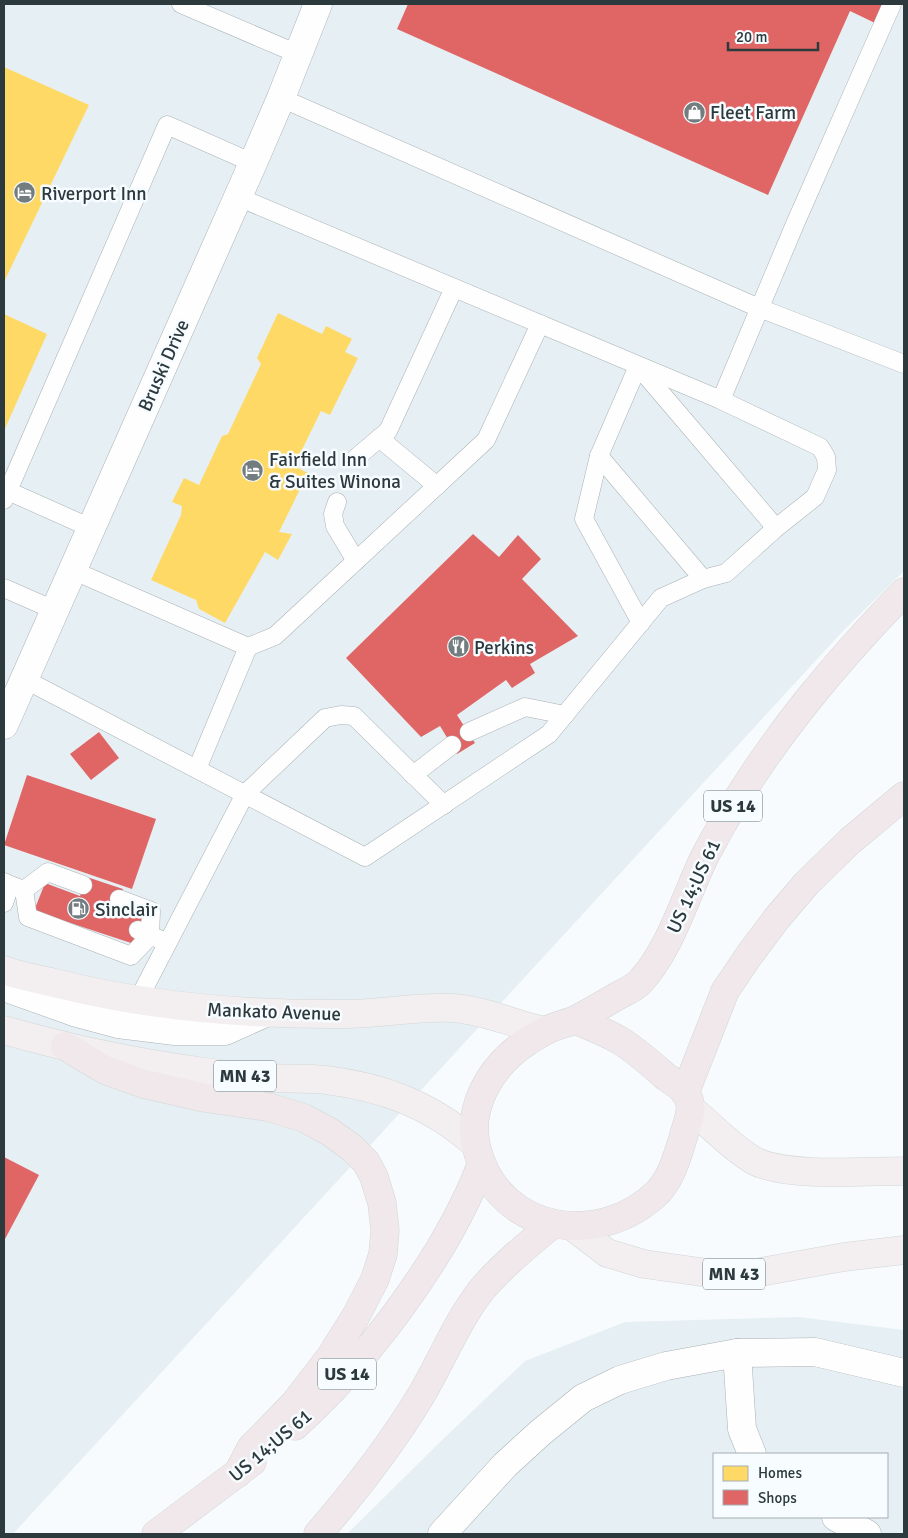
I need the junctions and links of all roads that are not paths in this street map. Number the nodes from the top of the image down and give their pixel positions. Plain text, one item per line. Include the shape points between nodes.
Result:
1 (181, 4) edge
2 (318, 4) edge
3 (892, 4) edge
4 (298, 54) junction
5 (281, 98) junction
6 (253, 163) junction
7 (238, 198) junction
8 (454, 288) junction
9 (759, 308) junction
10 (540, 324) junction
11 (904, 364) edge
12 (638, 366) junction
13 (721, 400) junction
14 (379, 438) junction
15 (599, 456) junction
16 (357, 457) dead end
17 (437, 486) junction
18 (6, 495) edge
19 (337, 502) dead end
20 (90, 528) junction
21 (776, 528) junction
22 (356, 562) junction
23 (72, 570) junction
24 (703, 579) junction
25 (4, 588) edge
26 (904, 592) edge
27 (54, 610) junction
28 (641, 623) junction
29 (248, 647) junction
30 (24, 678) junction
31 (565, 715) junction
32 (4, 725) edge
33 (469, 732) dead end
34 (452, 745) dead end
35 (197, 769) junction
36 (413, 775) junction
37 (245, 794) junction
38 (904, 796) edge
39 (444, 805) junction
40 (84, 886) dead end
41 (19, 888) edge
42 (119, 899) dead end
43 (4, 903) edge
44 (144, 933) junction
45 (168, 942) junction
46 (4, 970) edge
47 (4, 987) edge
48 (138, 1000) junction
49 (263, 1014) junction
50 (575, 1020) junction
51 (4, 1030) edge
52 (545, 1031) junction
53 (65, 1046) junction
54 (688, 1101) junction
55 (478, 1154) junction
56 (904, 1171) edge
57 (563, 1226) junction
58 (904, 1250) edge
59 (737, 1353) junction
60 (904, 1374) edge
61 (752, 1453) edge
62 (238, 1473) junction
63 (838, 1518) edge
64 (156, 1534) edge
65 (318, 1534) edge
66 (442, 1534) edge
67 (867, 1534) edge

1 - 4 lane
2 - 4 street, Bruski Drive
3 - 9 lane
4 - 5 street, Bruski Drive
5 - 6 street, Bruski Drive
5 - 9 lane
6 - 7 street, Bruski Drive
6 - 18 lane via 167,125
7 - 8 lane
7 - 20 street, Bruski Drive
8 - 10 lane
8 - 14 lane via 388,431
9 - 11 lane
9 - 13 lane
10 - 12 lane
10 - 17 lane via 486,440
12 - 13 lane
12 - 15 lane
12 - 21 lane
13 - 21 lane via 820,447 826,457 827,470 815,497
14 - 16 lane
14 - 17 lane
15 - 24 lane
15 - 28 lane via 584,519
17 - 22 lane
18 - 20 lane
19 - 22 lane via 333,514 335,526
20 - 23 street, Bruski Drive
21 - 24 lane via 726,573
22 - 29 lane via 275,636
23 - 27 street, Bruski Drive
23 - 29 lane
24 - 28 lane via 661,598
25 - 27 lane
26 - 50 highway, US 14;US 61 / US 14 via 821,682 758,767 704,856 652,967 638,985
27 - 30 street, Bruski Drive
28 - 31 lane
29 - 35 lane
30 - 32 street, Bruski Drive
30 - 35 lane
31 - 33 lane via 525,707
31 - 39 lane via 549,734
34 - 36 lane
35 - 37 lane
36 - 37 lane via 354,716 341,714 325,718
36 - 39 lane
37 - 39 lane via 365,857
37 - 45 lane
38 - 54 highway via 850,841 806,884 750,954 725,991
40 - 41 lane via 48,872
41 - 43 lane
41 - 44 lane via 28,917 131,956
42 - 44 lane via 151,911
44 - 45 lane
45 - 48 lane
46 - 48 main road, Mankato Avenue via 92,993
47 - 49 street via 110,1022 175,1031 225,1031
48 - 49 main road, Mankato Avenue via 178,1007
49 - 52 main road, Mankato Avenue via 346,1014 418,1007 454,1008 489,1014
50 - 52 highway, US 14;US 61 / US 14
50 - 54 highway via 619,1040 650,1063
51 - 53 main road, MN 43
52 - 55 highway, US 14;US 61 / US 14 via 503,1060 484,1089 474,1124
53 - 55 main road, MN 43 via 205,1072 326,1080 375,1089 430,1110 455,1126
53 - 62 highway via 104,1070 144,1084 204,1098 268,1107 304,1118 352,1148 366,1162 374,1178 382,1203 385,1230 383,1254 375,1279 331,1356 294,1404 251,1448
54 - 56 main road via 718,1134 754,1160 772,1168 814,1172
54 - 57 highway via 672,1172 660,1190 611,1221 593,1226
55 - 57 highway via 496,1188 514,1206 536,1218
55 - 62 highway, US 14;US 61 / US 14 via 475,1182 447,1236 372,1346 310,1412
57 - 58 main road, MN 43 via 607,1253 644,1264 722,1276
57 - 65 highway via 513,1256 483,1289 379,1457
59 - 60 street via 815,1352
59 - 61 street via 742,1429
59 - 66 street via 666,1366 620,1380 583,1398 505,1465
62 - 64 highway, US 14;US 61 / US 14
63 - 67 street

